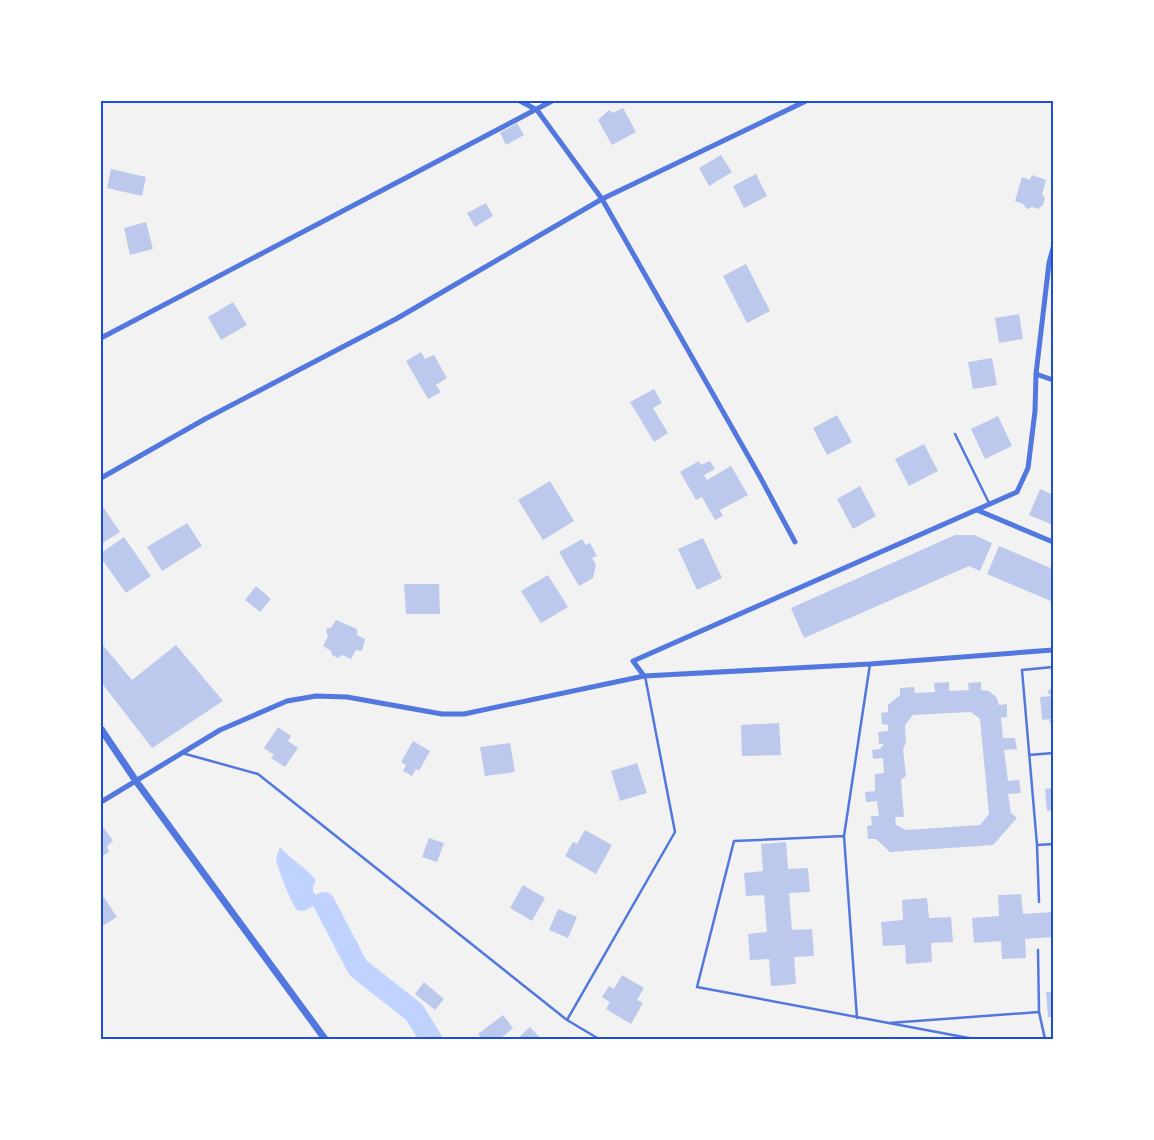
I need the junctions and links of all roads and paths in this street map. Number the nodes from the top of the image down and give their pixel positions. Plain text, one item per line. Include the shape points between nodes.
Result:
1 (520, 101) edge
2 (552, 101) edge
3 (806, 101) edge
4 (537, 110) junction
5 (602, 199) junction
6 (1053, 248) edge
7 (101, 338) edge
8 (1036, 374) junction
9 (1053, 380) edge
10 (955, 434) dead end
11 (101, 478) edge
12 (990, 504) junction
13 (977, 510) junction
14 (795, 542) dead end
15 (1053, 542) edge
16 (1053, 650) edge
17 (870, 664) junction
18 (1053, 668) edge
19 (644, 676) junction
20 (101, 729) edge
21 (181, 752) junction
22 (1053, 753) edge
23 (1030, 755) junction
24 (136, 781) junction
25 (101, 802) edge
26 (844, 836) junction
27 (1053, 844) edge
28 (1037, 845) junction
29 (1039, 902) dead end
30 (1038, 950) dead end
31 (1039, 1012) junction
32 (857, 1018) junction
33 (567, 1020) junction
34 (886, 1023) junction
35 (325, 1039) edge
36 (599, 1039) edge
37 (974, 1039) edge
38 (1045, 1039) edge

1 - 4 street
2 - 4 street
3 - 5 street
4 - 5 street
4 - 7 street
5 - 11 street via 396,319 205,419
5 - 14 street
6 - 8 street
8 - 9 street
8 - 12 street via 1028,468 1017,492
10 - 12 lane
12 - 13 street
13 - 15 street
13 - 19 street via 633,661
16 - 17 street
17 - 19 street
17 - 26 lane
18 - 23 lane via 1022,670
19 - 21 street via 464,714 442,714 347,697 316,696 287,701 220,730
19 - 33 lane via 675,832
20 - 24 street
21 - 24 street
21 - 33 lane via 258,774
22 - 23 lane
23 - 28 lane
24 - 25 street
24 - 35 street
26 - 32 lane
26 - 32 lane via 734,842 697,987
27 - 28 lane
28 - 29 lane
30 - 31 lane
31 - 34 lane
31 - 38 lane
32 - 34 lane
33 - 36 lane
34 - 37 lane

